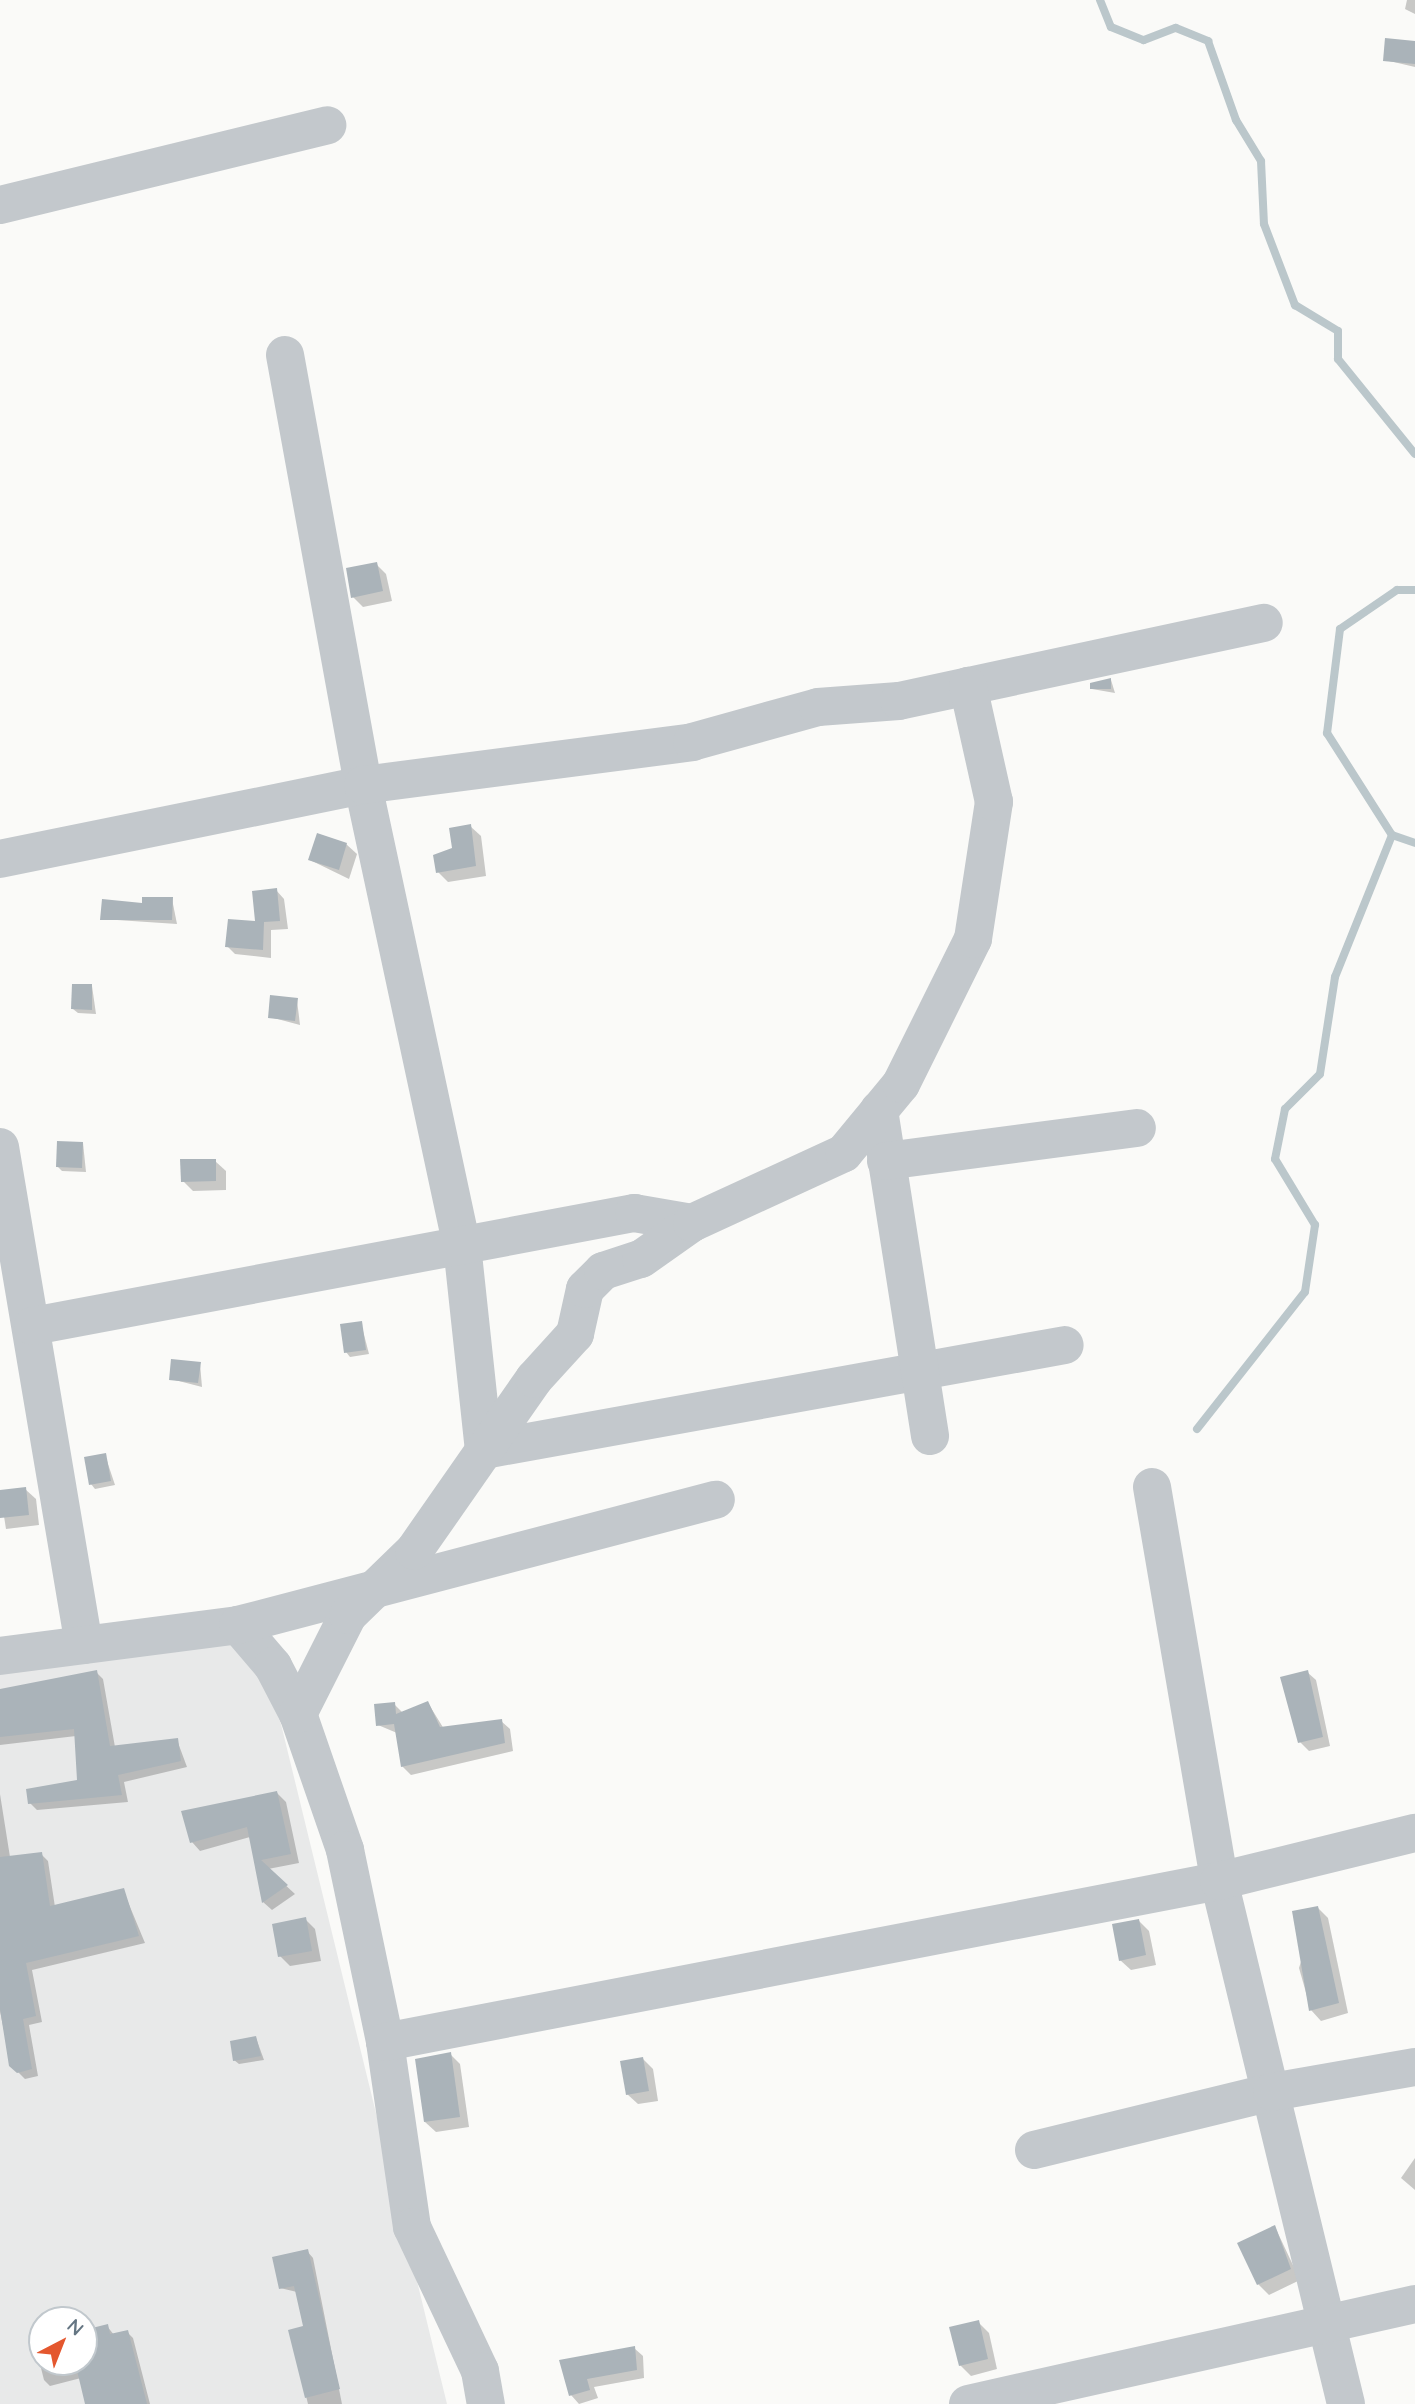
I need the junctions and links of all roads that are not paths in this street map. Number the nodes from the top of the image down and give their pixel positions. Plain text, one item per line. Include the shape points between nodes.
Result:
1 (327, 125) dead end
2 (0, 205) edge
3 (285, 355) dead end
4 (1264, 623) dead end
5 (968, 686) junction
6 (363, 785) junction
7 (0, 859) edge
8 (879, 1110) junction
9 (1137, 1128) dead end
10 (0, 1147) edge
11 (886, 1161) junction
12 (692, 1223) junction
13 (463, 1245) junction
14 (33, 1326) junction
15 (1065, 1345) dead end
16 (918, 1372) junction
17 (930, 1436) dead end
18 (484, 1450) junction
19 (1153, 1487) dead end
20 (716, 1500) dead end
21 (373, 1586) junction
22 (238, 1625) junction
23 (84, 1645) junction
24 (0, 1656) edge
25 (298, 1714) junction
26 (1415, 1832) edge
27 (1219, 1881) junction
28 (385, 2042) junction
29 (1415, 2067) edge
30 (1272, 2092) junction
31 (1034, 2150) dead end
32 (1415, 2304) edge
33 (1329, 2319) junction
34 (486, 2404) edge
35 (968, 2404) edge
36 (1346, 2404) edge

1 - 2 street
3 - 6 street
4 - 5 street
5 - 6 street via 899,701 818,707 692,742
5 - 8 street via 994,802 973,939 901,1084
6 - 7 street
6 - 13 street
8 - 11 street
8 - 12 street via 844,1153
9 - 11 street
10 - 14 street
11 - 16 street
12 - 13 street via 634,1213
12 - 18 street via 642,1259 603,1271 585,1289 575,1334
13 - 14 street
13 - 18 street
14 - 23 street
15 - 16 street
16 - 17 street
16 - 18 street
18 - 21 street via 414,1551
19 - 27 street
20 - 21 street
21 - 22 street
21 - 25 street via 348,1615
22 - 23 street
22 - 25 street via 273,1666
23 - 24 street
25 - 28 street via 345,1850
26 - 27 street
27 - 28 street
27 - 30 street
28 - 34 street via 412,2227 480,2371
29 - 30 street
30 - 31 street
30 - 33 street
32 - 33 street
33 - 35 street
33 - 36 street

